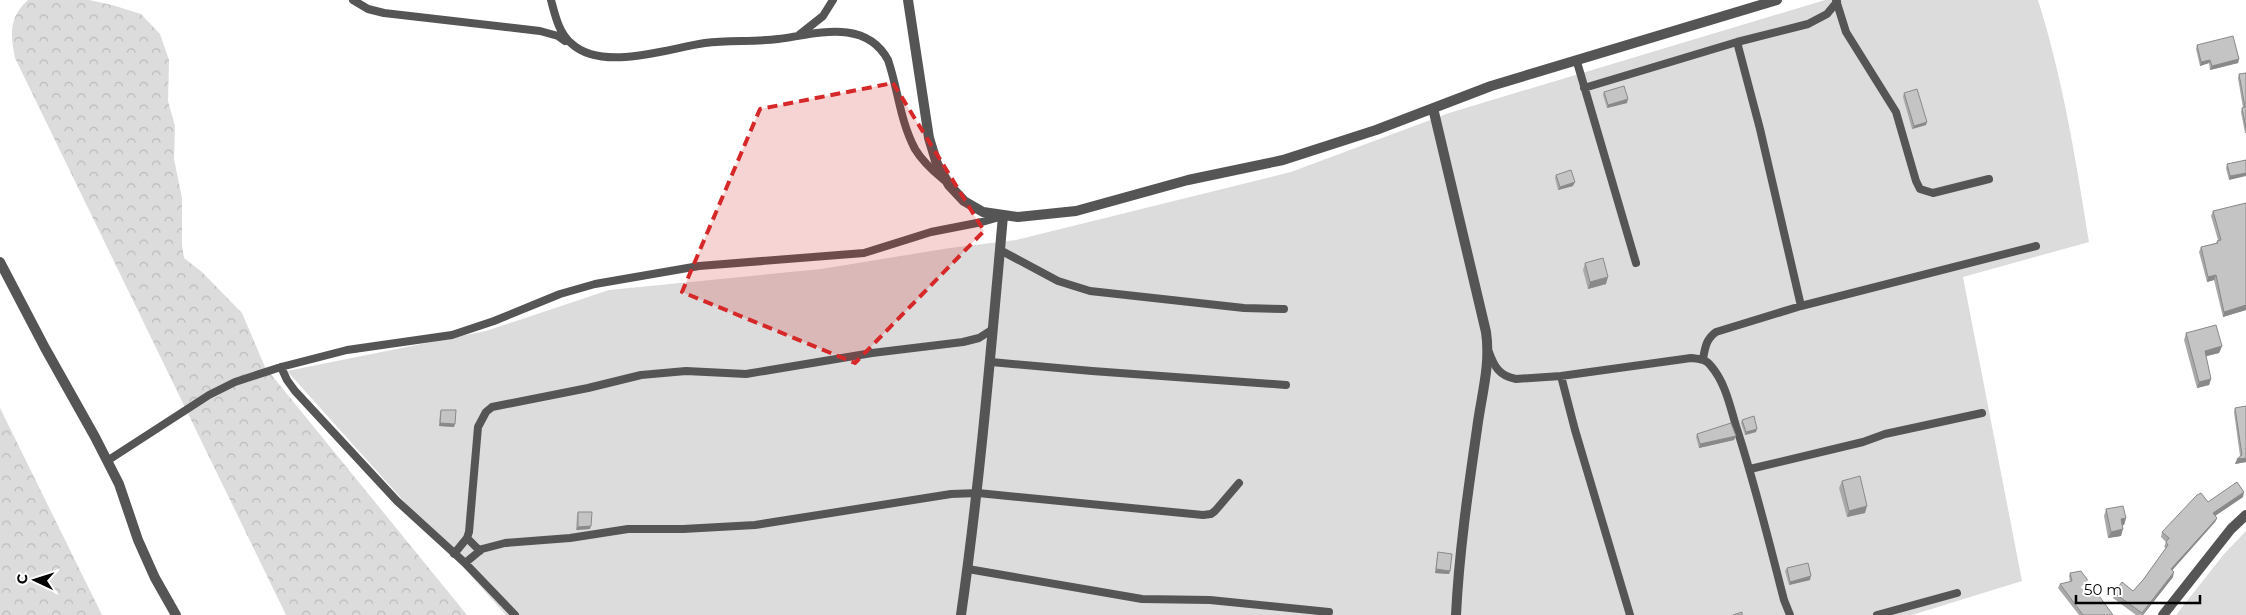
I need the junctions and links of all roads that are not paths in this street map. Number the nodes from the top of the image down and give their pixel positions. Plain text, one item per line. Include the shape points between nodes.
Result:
1 (353, 0) edge
2 (551, 0) edge
3 (833, 0) edge
4 (908, 0) edge
5 (1777, 0) edge
6 (1837, 1) edge
7 (797, 36) junction
8 (1737, 42) junction
9 (571, 44) junction
10 (1576, 62) junction
11 (1584, 88) junction
12 (1433, 108) junction
13 (1989, 179) dead end
14 (949, 185) junction
15 (1003, 216) junction
16 (2036, 246) dead end
17 (1000, 250) junction
18 (0, 262) edge
19 (1636, 263) dead end
20 (1801, 306) junction
21 (1284, 309) dead end
22 (993, 329) junction
23 (1489, 351) junction
24 (1703, 359) junction
25 (991, 362) junction
26 (282, 367) junction
27 (1561, 376) junction
28 (1286, 385) dead end
29 (1982, 413) dead end
30 (107, 461) junction
31 (1750, 469) junction
32 (1239, 483) dead end
33 (978, 493) junction
34 (2246, 515) edge
35 (467, 538) junction
36 (480, 552) junction
37 (454, 554) junction
38 (465, 563) junction
39 (968, 569) junction
40 (1957, 593) dead end
41 (1330, 612) dead end
42 (176, 615) edge
43 (515, 615) edge
44 (962, 615) edge
45 (1456, 615) edge
46 (1630, 615) edge
47 (1790, 615) edge
48 (1877, 615) edge
49 (2163, 615) edge

1 - 9 lane via 368,9 384,12 540,31
2 - 9 lane via 563,33
3 - 7 lane via 823,16
4 - 14 street via 928,138
5 - 10 street
6 - 8 lane via 1827,14 1808,24
6 - 13 lane via 1846,32 1896,112 1920,189 1933,193
7 - 9 lane via 704,44 636,56 595,55
7 - 14 lane via 848,32 870,38 877,44 888,60 908,134 916,150
8 - 11 lane
8 - 20 lane
10 - 11 lane
10 - 12 street via 1491,86
11 - 19 lane
12 - 15 street via 1275,162 1180,182 1076,212
12 - 23 street
14 - 15 street via 964,202 983,212
15 - 17 street
15 - 26 lane via 931,232 864,252 698,266 595,284 452,335 347,350
16 - 20 lane
17 - 21 lane via 1058,281 1090,291 1244,308
17 - 22 street
18 - 30 street
20 - 24 lane via 1716,332 1706,344
22 - 25 street
22 - 35 lane via 980,338 963,342 746,374 686,371 642,375 492,407 478,427
23 - 27 lane via 1495,368 1508,378
23 - 45 street via 1465,513
24 - 27 lane via 1676,359
24 - 31 lane via 1718,375
25 - 28 lane
25 - 33 street
26 - 30 lane via 235,382 209,395
26 - 37 lane via 295,391 397,500
27 - 46 lane
29 - 31 lane via 1884,434
30 - 42 street via 155,578
31 - 47 lane
32 - 33 lane via 1215,511 1203,516
33 - 36 lane via 924,497 755,525 628,529 492,545
33 - 39 street
34 - 49 street via 2231,529
35 - 36 lane
35 - 37 lane
36 - 38 lane
37 - 38 lane
38 - 43 lane
39 - 41 lane via 1142,599 1210,600
39 - 44 street
40 - 48 lane

